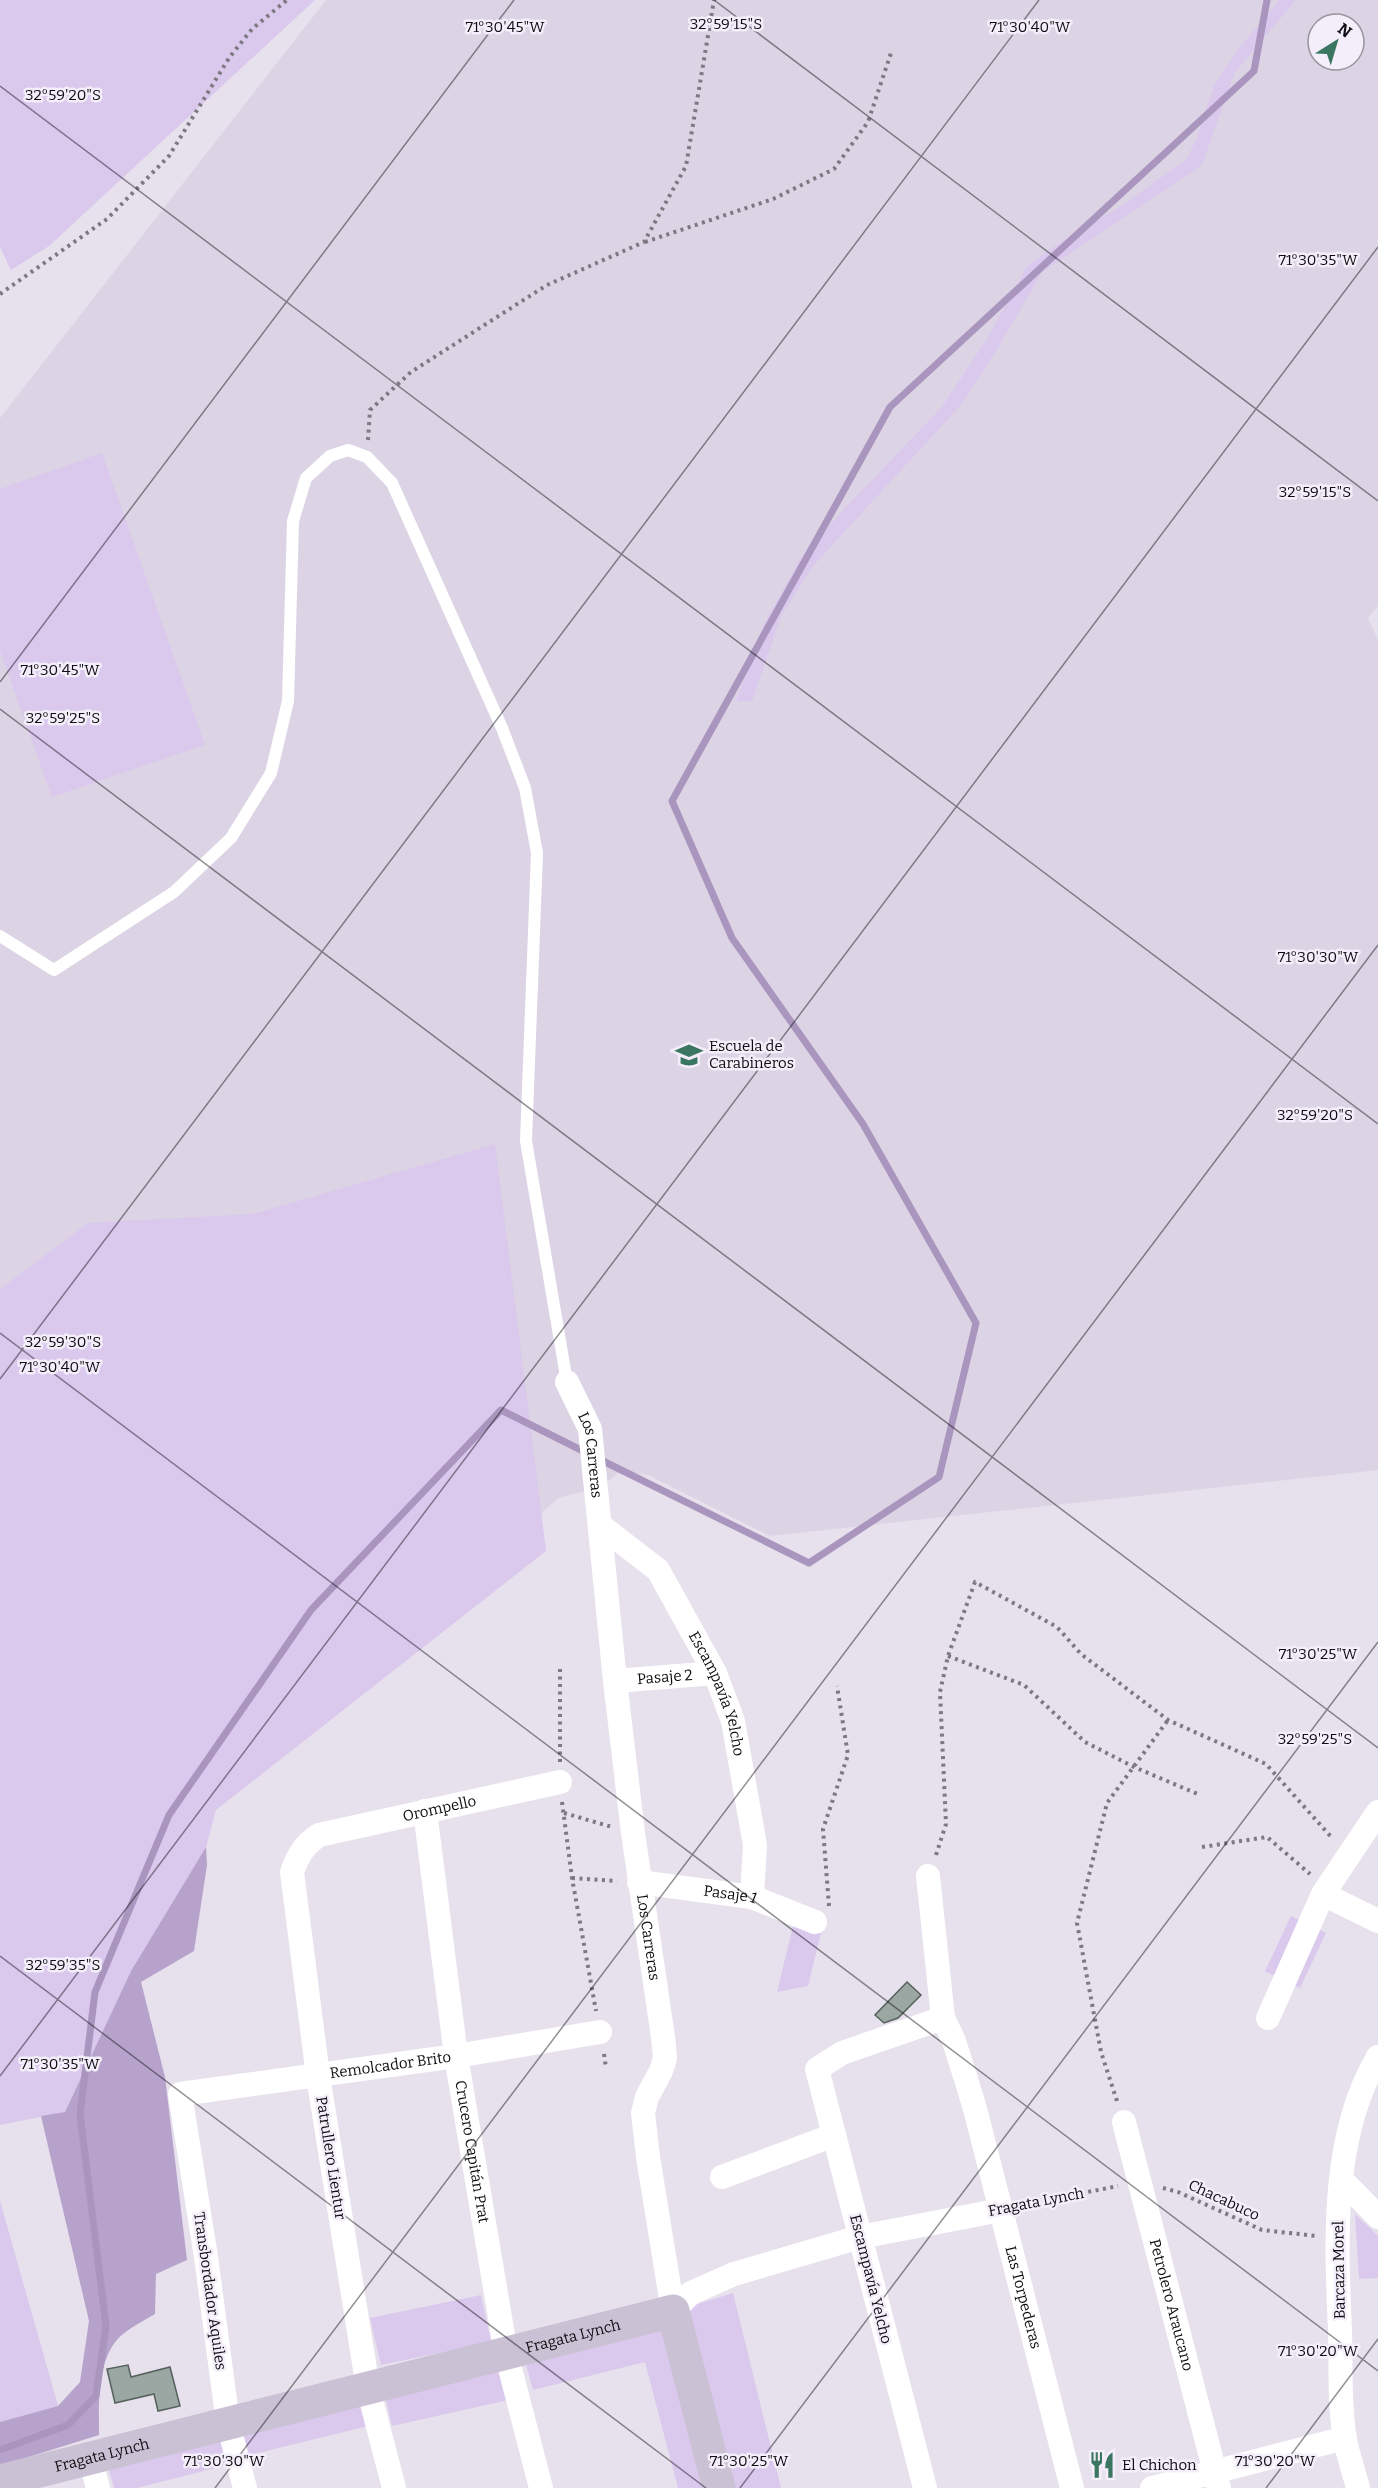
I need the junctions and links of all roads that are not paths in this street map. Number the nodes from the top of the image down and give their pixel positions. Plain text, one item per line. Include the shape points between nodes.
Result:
1 (0, 936) edge
2 (567, 1382) joint
3 (601, 1526) junction
4 (716, 1673) junction
5 (615, 1681) junction
6 (560, 1782) road end
7 (425, 1811) junction
8 (1378, 1812) edge
9 (319, 1835) joint
10 (928, 1876) road end
11 (639, 1882) junction
12 (1324, 1891) junction
13 (752, 1897) junction
14 (1378, 1921) edge
15 (815, 1922) road end
16 (943, 2018) junction
17 (1268, 2018) dead end
18 (600, 2032) road end
19 (456, 2056) junction
20 (1378, 2057) edge
21 (318, 2076) junction
22 (1371, 2084) edge
23 (180, 2094) joint
24 (1124, 2121) road end
25 (834, 2135) junction
26 (722, 2176) dead end
27 (1342, 2180) junction
28 (1001, 2210) junction
29 (1378, 2217) edge
30 (860, 2237) junction
31 (673, 2311) junction
32 (506, 2353) junction
33 (368, 2388) junction
34 (228, 2423) junction
35 (1345, 2438) junction
36 (94, 2473) edge
37 (1216, 2480) edge
38 (0, 2481) edge
39 (244, 2488) edge
40 (394, 2488) edge
41 (541, 2488) edge
42 (718, 2488) edge
43 (925, 2488) edge
44 (1072, 2488) edge
45 (1152, 2488) edge
46 (1358, 2488) edge

1 - 2 lane via 54,970 174,892 231,838 271,774 288,701 293,521 306,478 330,456 348,450 367,457 392,483 525,788 537,853 526,1141
2 - 3 street, Los Carreras via 590,1429
3 - 4 street, Escampavía Yelcho via 658,1570
3 - 5 street, Los Carreras
4 - 5 street, Pasaje 2
4 - 13 street, Escampavía Yelcho via 733,1721 755,1845
5 - 11 street, Los Carreras
6 - 7 street, Orompello
7 - 9 street, Orompello
7 - 19 street, Crucero Capitán Prat
8 - 12 street
9 - 21 street, Patrullero Lientur via 308,1842 292,1872
10 - 16 street, Las Torpederas
11 - 13 street, Pasaje 1
11 - 31 street, Los Carreras via 665,2058 643,2113
12 - 14 street
12 - 17 street
13 - 15 street, Pasaje 1
16 - 25 street, Escampavía Yelcho via 842,2053 817,2069
16 - 28 street, Las Torpederas via 974,2105
18 - 19 street, Remolcador Brito
19 - 21 street, Remolcador Brito
19 - 32 street, Crucero Capitán Prat
20 - 22 street, Barcaza Morel
21 - 23 street, Remolcador Brito
21 - 33 street, Patrullero Lientur
22 - 27 street, Barcaza Morel
23 - 34 street, Transbordador Aquiles
24 - 37 street, Petrolero Araucano
25 - 26 street
25 - 30 street, Escampavía Yelcho
27 - 29 street
27 - 35 street, Barcaza Morel via 1336,2238
28 - 30 street, Fragata Lynch
28 - 44 street, Las Torpederas
30 - 31 street, Fragata Lynch via 734,2274 690,2294
30 - 43 street, Escampavía Yelcho
31 - 32 street, Fragata Lynch
31 - 42 street, Los Carreras
32 - 33 street, Fragata Lynch
32 - 41 street, Crucero Capitán Prat
33 - 34 street, Fragata Lynch
33 - 40 street, Patrullero Lientur
34 - 36 street, Fragata Lynch
34 - 39 street, Transbordador Aquiles
35 - 37 street
35 - 46 street, Barcaza Morel
36 - 38 street, Fragata Lynch
37 - 45 street

